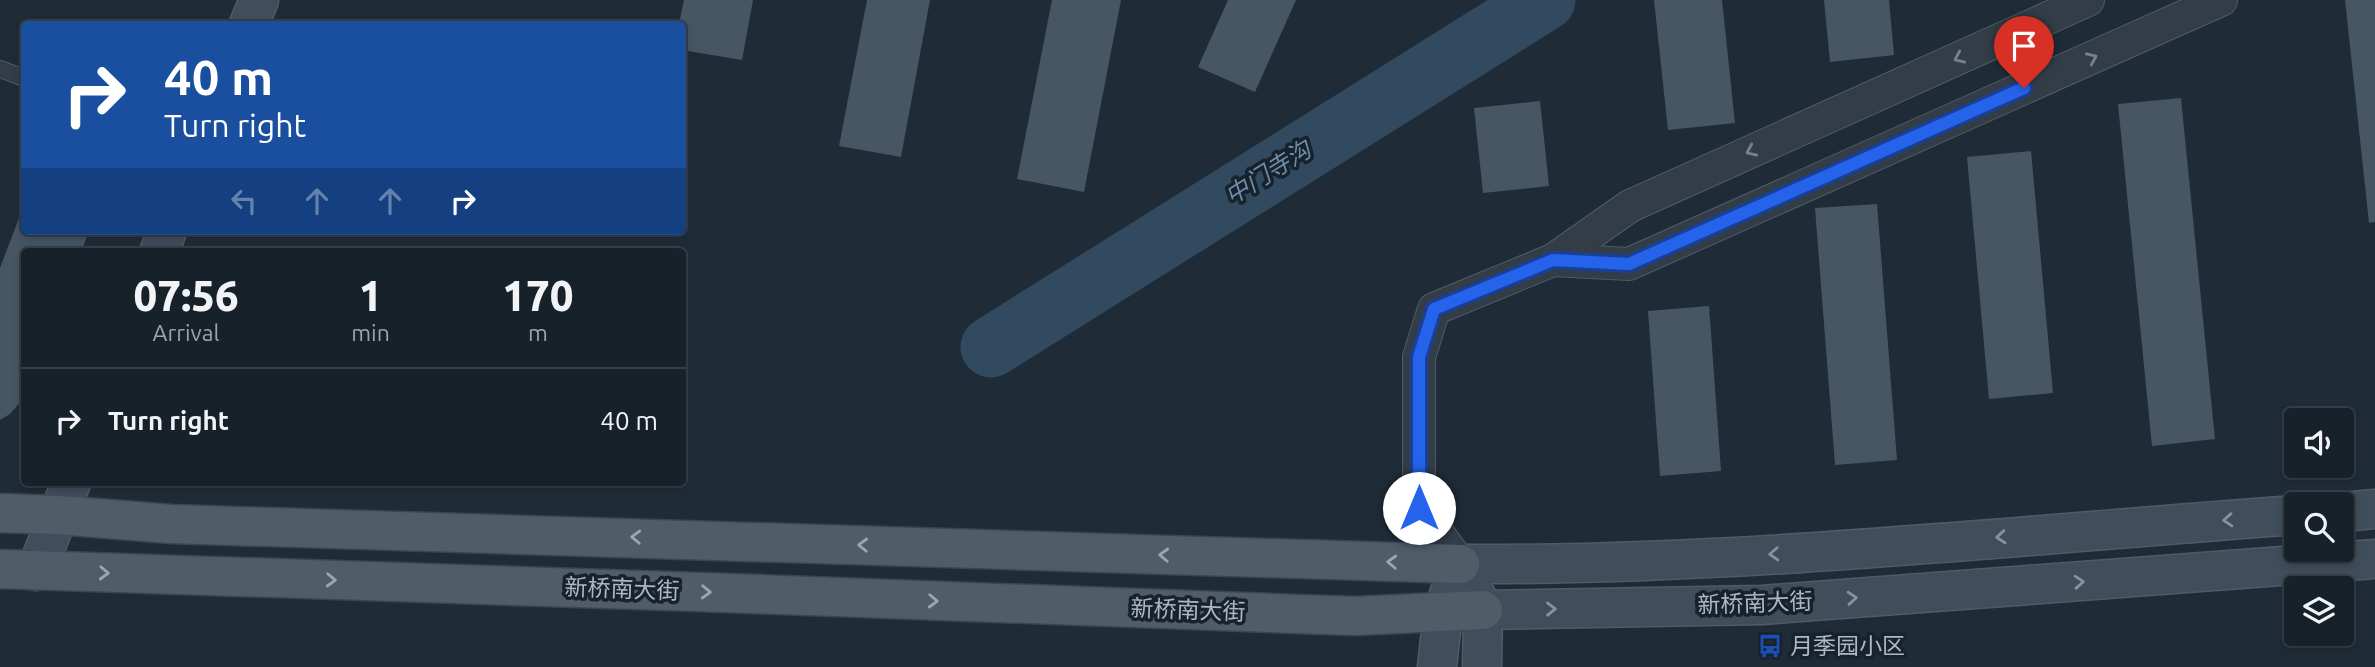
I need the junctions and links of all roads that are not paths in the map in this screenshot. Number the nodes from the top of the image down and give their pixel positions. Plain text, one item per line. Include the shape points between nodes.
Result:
1 (259, 0) edge
2 (2088, 0) edge
3 (2221, 0) edge
4 (250, 21) edge
5 (0, 69) edge
6 (21, 77) edge
7 (1553, 260) junction
8 (65, 499) edge
9 (2375, 509) edge
10 (2354, 511) edge
11 (0, 513) edge
12 (2284, 516) edge
13 (2375, 559) edge
14 (1460, 564) junction
15 (18, 570) edge
16 (1483, 610) junction
17 (1443, 612) junction
18 (1437, 667) edge
19 (1482, 667) edge

1 - 4 main road
2 -> 7 street via 1630,206
7 -> 3 street via 1629,264
5 - 6 lane
7 - 14 street via 1434,309 1430,321 1419,357 1419,508
8 - 11 main road, 新桥南大街
14 -> 8 main road, 新桥南大街 via 171,524
8 - 15 main road
9 - 10 main road
12 -> 14 main road, 新桥南大街 via 1809,552 1559,565
16 -> 13 main road, 新桥南大街 via 1762,605
14 - 16 main road
14 - 17 main road
15 -> 17 main road, 新桥南大街 via 1355,617
16 - 17 main road, 新桥南大街
16 - 19 main road
17 - 18 main road

